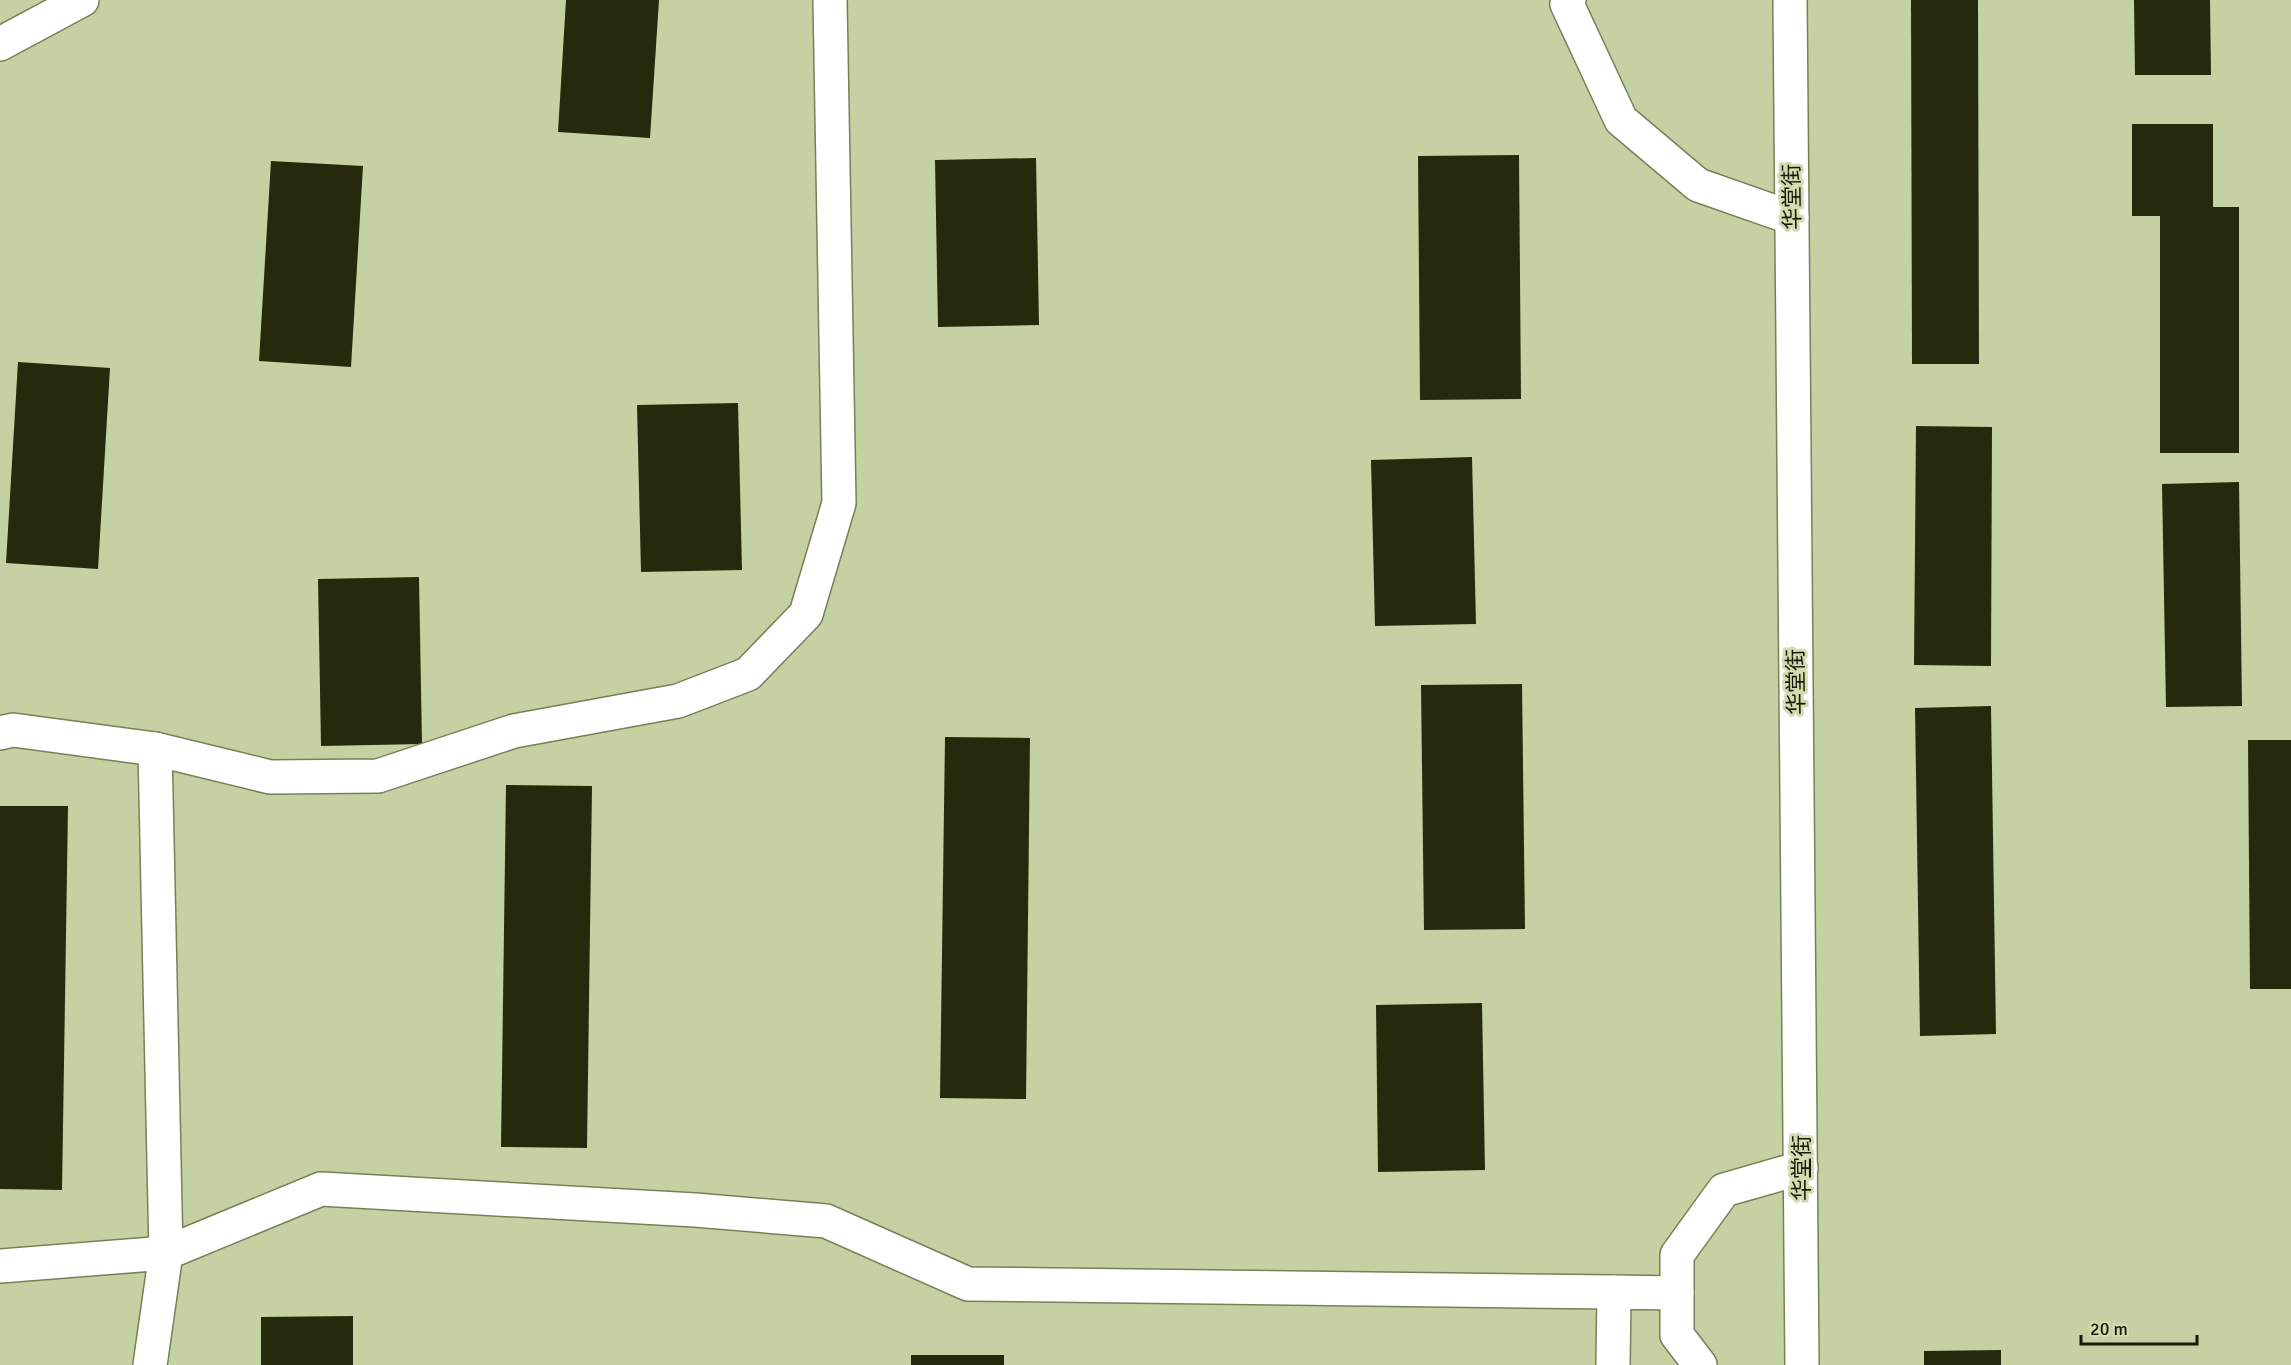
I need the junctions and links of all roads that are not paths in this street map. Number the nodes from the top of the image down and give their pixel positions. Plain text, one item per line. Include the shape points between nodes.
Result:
1 (82, 0) edge
2 (830, 0) edge
3 (1569, 0) edge
4 (1790, 0) edge
5 (0, 45) edge
6 (1792, 218) junction
7 (0, 733) edge
8 (155, 749) junction
9 (1801, 1168) junction
10 (166, 1253) junction
11 (0, 1266) edge
12 (1614, 1292) junction
13 (1677, 1293) junction
14 (150, 1365) edge
15 (1613, 1365) edge
16 (1700, 1365) edge
17 (1802, 1365) edge

1 - 5 street
2 - 8 street via 839,503 806,614 748,674 678,701 514,731 378,776 270,777
3 - 6 street via 1567,4 1621,120 1698,185
4 - 6 street, 华堂街
6 - 9 street, 华堂街
7 - 8 street via 13,730
8 - 10 street
9 - 13 street via 1724,1190 1677,1255
9 - 17 street, 华堂街
10 - 11 street
10 - 12 street via 321,1189 826,1221 968,1284
10 - 14 street
12 - 13 street
12 - 15 street
13 - 16 street via 1677,1335

